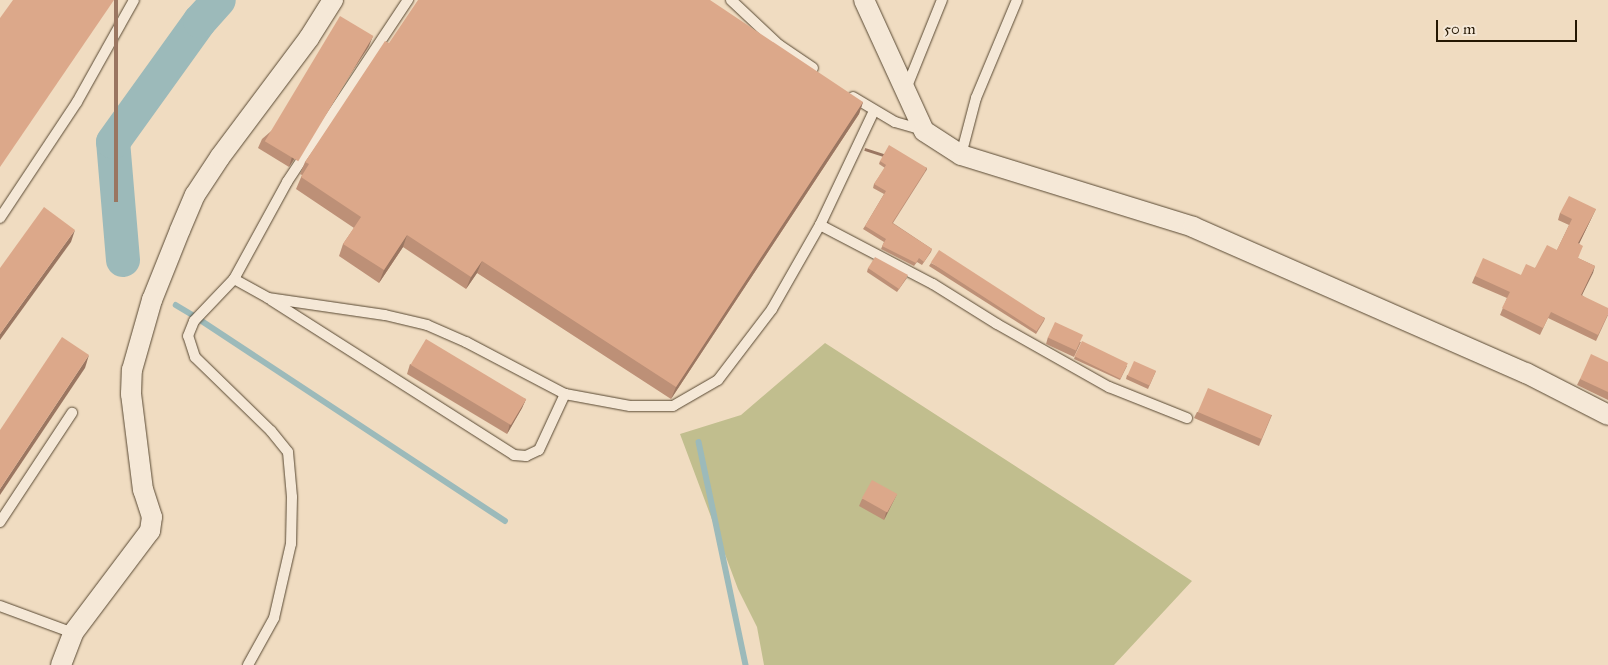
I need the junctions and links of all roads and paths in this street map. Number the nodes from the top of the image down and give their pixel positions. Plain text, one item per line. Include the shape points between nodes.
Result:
1 (134, 0) edge
2 (333, 0) edge
3 (408, 0) edge
4 (731, 0) edge
5 (864, 0) edge
6 (942, 0) edge
7 (1017, 0) edge
8 (818, 72) edge
9 (842, 89) edge
10 (906, 89) junction
11 (874, 111) junction
12 (924, 131) junction
13 (961, 155) junction
14 (0, 218) edge
15 (820, 225) junction
16 (234, 279) junction
17 (268, 298) junction
18 (565, 394) junction
19 (72, 413) dead end
20 (1608, 415) edge
21 (1187, 418) dead end
22 (0, 522) edge
23 (0, 606) edge
24 (73, 633) junction
25 (61, 665) edge
26 (248, 665) edge

1 - 14 lane via 77,102
2 - 24 street via 220,157 195,195 184,221 152,300 132,370 131,394 143,490 152,517 150,531
3 - 16 lane via 287,182
4 - 8 lane via 779,45
5 - 10 street
6 - 10 lane
7 - 13 lane via 976,98
9 - 11 lane
10 - 12 street
11 - 12 lane
11 - 15 lane
12 - 13 street
13 - 20 street via 1193,227 1526,374
15 - 18 lane via 772,309 718,380 673,406 630,406
15 - 21 lane via 933,284 1109,387
16 - 17 lane
16 - 26 lane via 194,321 188,336 195,357 271,430 288,452 292,497 290,544 274,618
17 - 18 lane via 376,313 427,325
17 - 18 lane via 514,455 526,456 539,450
19 - 22 lane
23 - 24 lane
24 - 25 street

